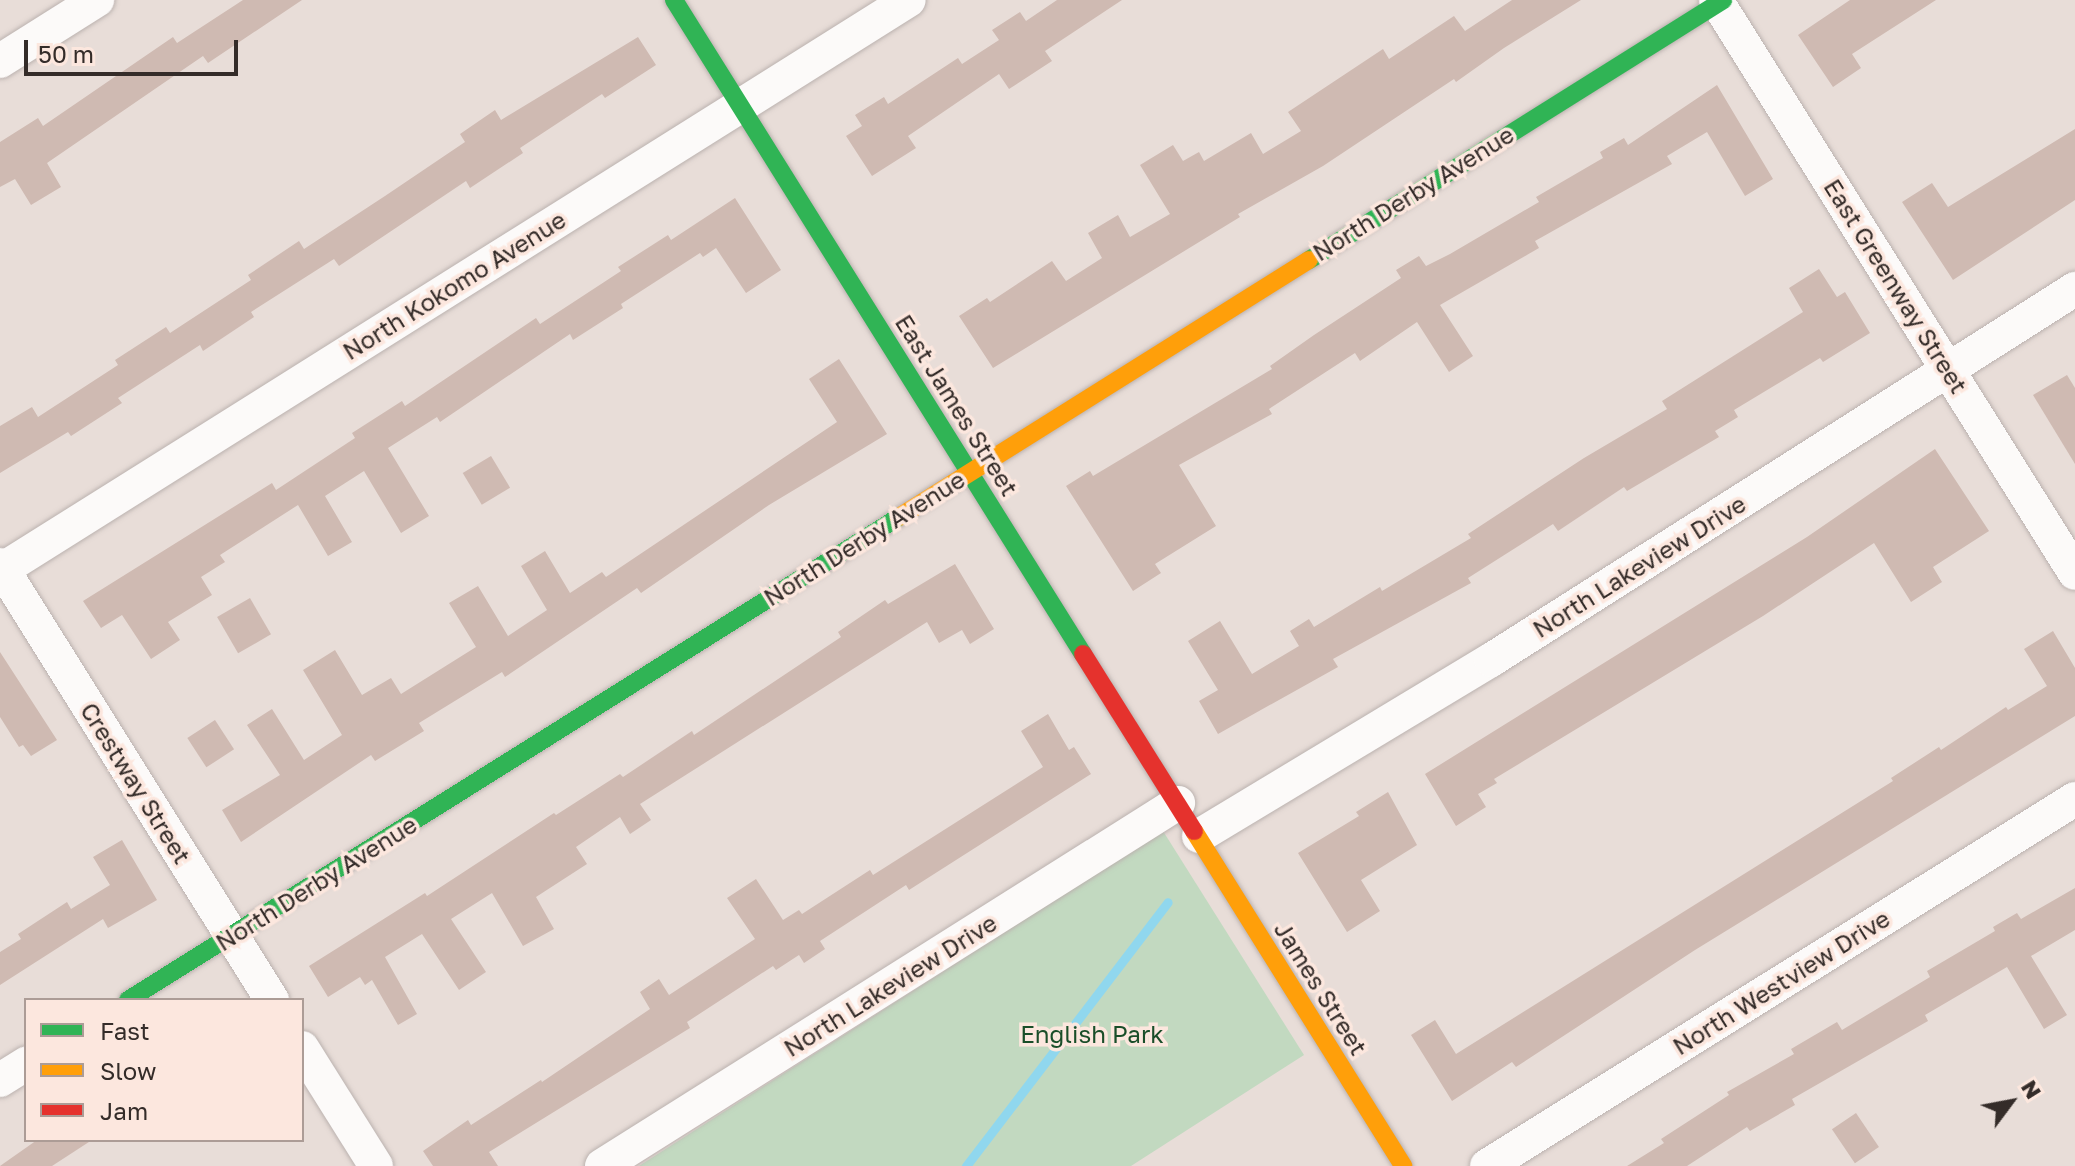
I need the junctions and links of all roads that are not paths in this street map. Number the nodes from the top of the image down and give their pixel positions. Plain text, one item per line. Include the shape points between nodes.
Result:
1 (97, 0) edge
2 (674, 0) edge
3 (909, 0) edge
4 (1719, 1) edge
5 (0, 61) edge
6 (740, 106) junction
7 (2075, 289) edge
8 (1948, 369) junction
9 (970, 471) junction
10 (1, 569) edge
11 (2075, 573) edge
12 (2075, 799) edge
13 (1178, 803) junction
14 (1199, 836) junction
15 (231, 936) junction
16 (131, 998) edge
17 (271, 998) edge
18 (304, 1051) edge
19 (24, 1065) edge
20 (0, 1080) edge
21 (376, 1166) edge
22 (602, 1166) edge
23 (1403, 1166) edge
24 (1487, 1166) edge

1 - 5 street
2 - 6 street, East James Street
3 - 6 street, North Kokomo Avenue
4 - 8 street, East Greenway Street
4 - 9 street, North Derby Avenue
6 - 9 street, East James Street
6 - 10 street, North Kokomo Avenue
7 - 8 street, North Lakeview Drive
8 - 11 street, East Greenway Street
8 - 14 street, North Lakeview Drive via 1491,660
9 - 13 street, East James Street
9 - 15 street, North Derby Avenue
10 - 15 street, Crestway Street
12 - 24 street, North Westview Drive
13 - 14 street, East James Street
13 - 22 street, North Lakeview Drive
14 - 23 street, James Street
15 - 16 street, North Derby Avenue
15 - 17 street, Crestway Street
18 - 21 street
19 - 20 street

